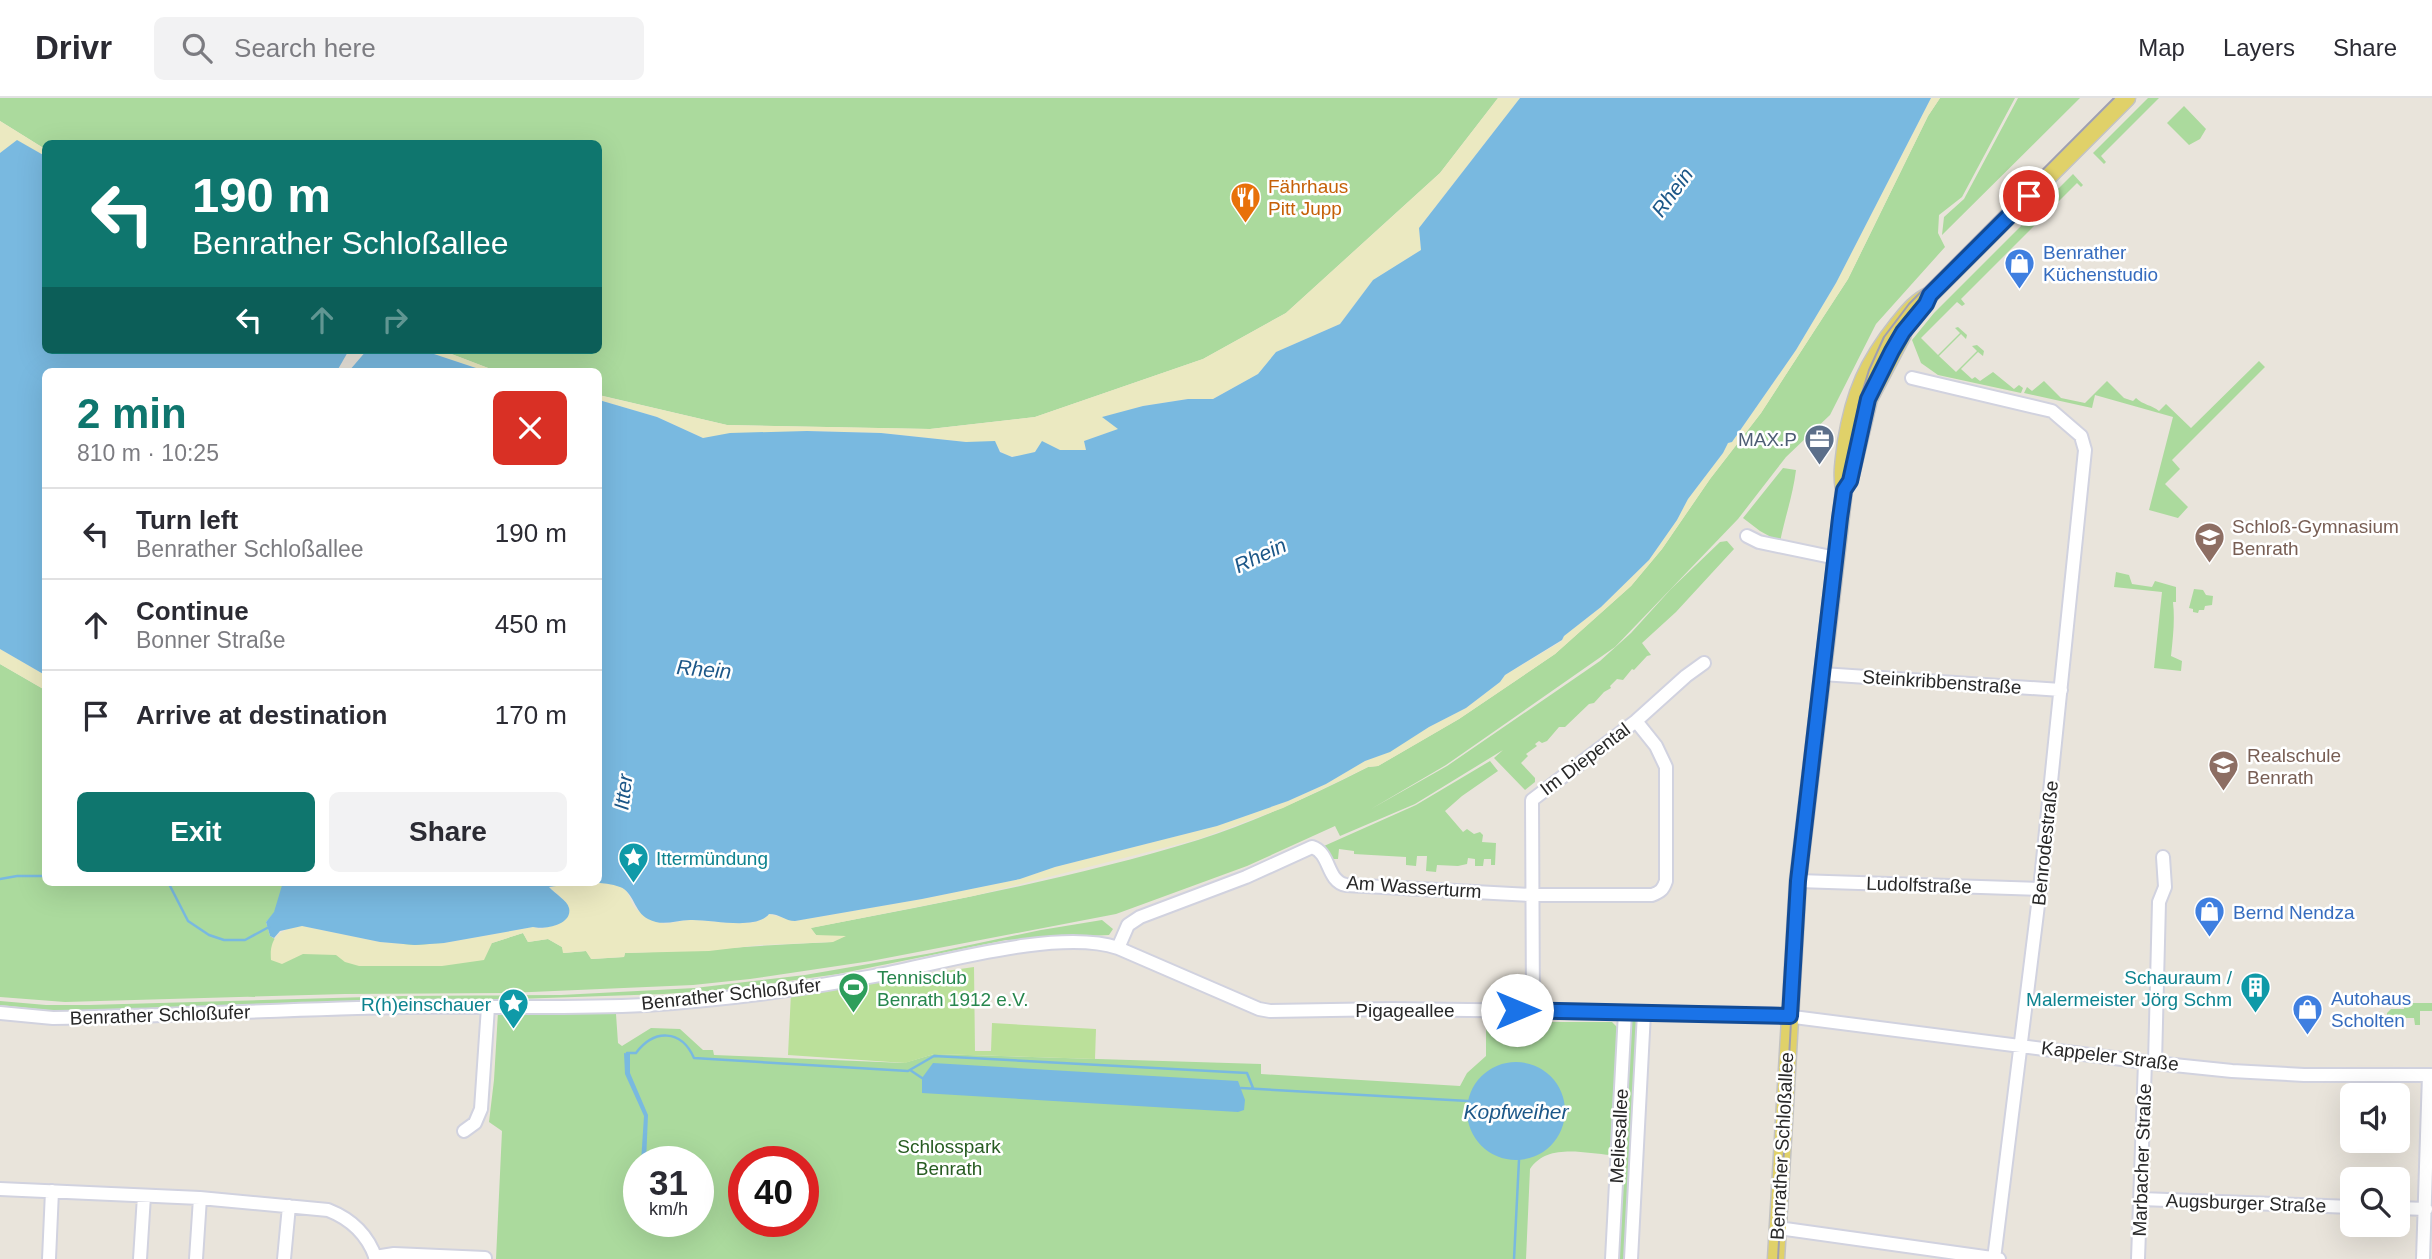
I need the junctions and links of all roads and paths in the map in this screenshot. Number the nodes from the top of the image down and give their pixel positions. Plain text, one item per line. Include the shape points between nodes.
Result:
1 (2127, 98) edge
2 (1912, 378) dead end
3 (1747, 536) dead end
4 (1836, 558) junction
5 (1704, 663) dead end
6 (1822, 674) junction
7 (2061, 690) junction
8 (1636, 721) junction
9 (2163, 857) dead end
10 (1798, 881) junction
11 (2040, 889) junction
12 (1531, 895) junction
13 (1118, 948) junction
14 (488, 1007) junction
15 (1533, 1010) junction
16 (1625, 1012) junction
17 (0, 1013) edge
18 (1644, 1013) junction
19 (1790, 1016) junction
20 (2022, 1045) junction
21 (2150, 1062) junction
22 (2430, 1075) edge
23 (464, 1131) dead end
24 (0, 1189) edge
25 (52, 1191) junction
26 (144, 1196) junction
27 (200, 1198) junction
28 (2141, 1199) junction
29 (289, 1206) junction
30 (2340, 1207) edge
31 (2410, 1208) edge
32 (2426, 1209) junction
33 (1778, 1228) junction
34 (427, 1257) edge
35 (376, 1258) edge
36 (485, 1258) edge
37 (49, 1259) edge
38 (140, 1259) edge
39 (196, 1259) edge
40 (284, 1259) edge
41 (1612, 1259) edge
42 (1631, 1259) edge
43 (1776, 1259) edge
44 (1997, 1259) edge
45 (2138, 1259) edge
46 (2423, 1259) edge

1 - 4 main road, Benrather Schloßallee via 1930,295 1872,374 1851,414
2 - 7 street, Benrodestraße via 2052,411 2081,436 2085,450
3 - 4 street
4 - 6 main road, Benrather Schloßallee
5 - 8 street, Im Diepental
6 - 7 street, Steinkribbenstraße
6 - 10 main road, Benrather Schloßallee
7 - 11 street, Benrodestraße
8 - 12 street, Im Diepental via 1532,800
8 - 12 street via 1666,767 1663,889 1651,895
9 - 21 street, Marbacher Straße via 2165,887 2160,902
10 - 11 street, Ludolfstraße
10 - 19 main road, Benrather Schloßallee
11 - 20 street, Benrodestraße
12 - 13 street, Am Wasserturm via 1339,883 1322,853 1317,848 1307,849 1140,917 1128,925
12 - 15 street, Im Diepental
13 - 14 street, Benrather Schloßufer via 1083,942 1042,945 872,977 684,1002
13 - 15 street, Pigageallee via 1270,1011
14 - 17 street, Benrather Schloßufer via 53,1018
14 - 23 street via 481,1109 475,1124
15 - 16 street, Pigageallee
16 - 18 street, Pigageallee
16 - 41 street, Meliesallee
18 - 19 street, Pigageallee
18 - 42 street, Meliesallee
19 - 20 street, Kappeler Straße
19 - 33 main road, Benrather Schloßallee
20 - 21 street, Kappeler Straße
20 - 44 street, Benrodestraße
21 - 22 street, Kappeler Straße via 2268,1074
21 - 28 street, Marbacher Straße
22 - 32 street
24 - 25 street
25 - 26 street
25 - 37 street
26 - 27 street
26 - 38 street
27 - 29 street
27 - 39 street
28 - 30 street, Augsburger Straße
28 - 45 street, Marbacher Straße
29 - 35 street via 341,1216 360,1230
29 - 40 street
31 - 32 street
32 - 46 street
33 - 43 main road, Benrather Schloßallee
33 - 44 street
34 - 35 street via 394,1254
34 - 36 street

